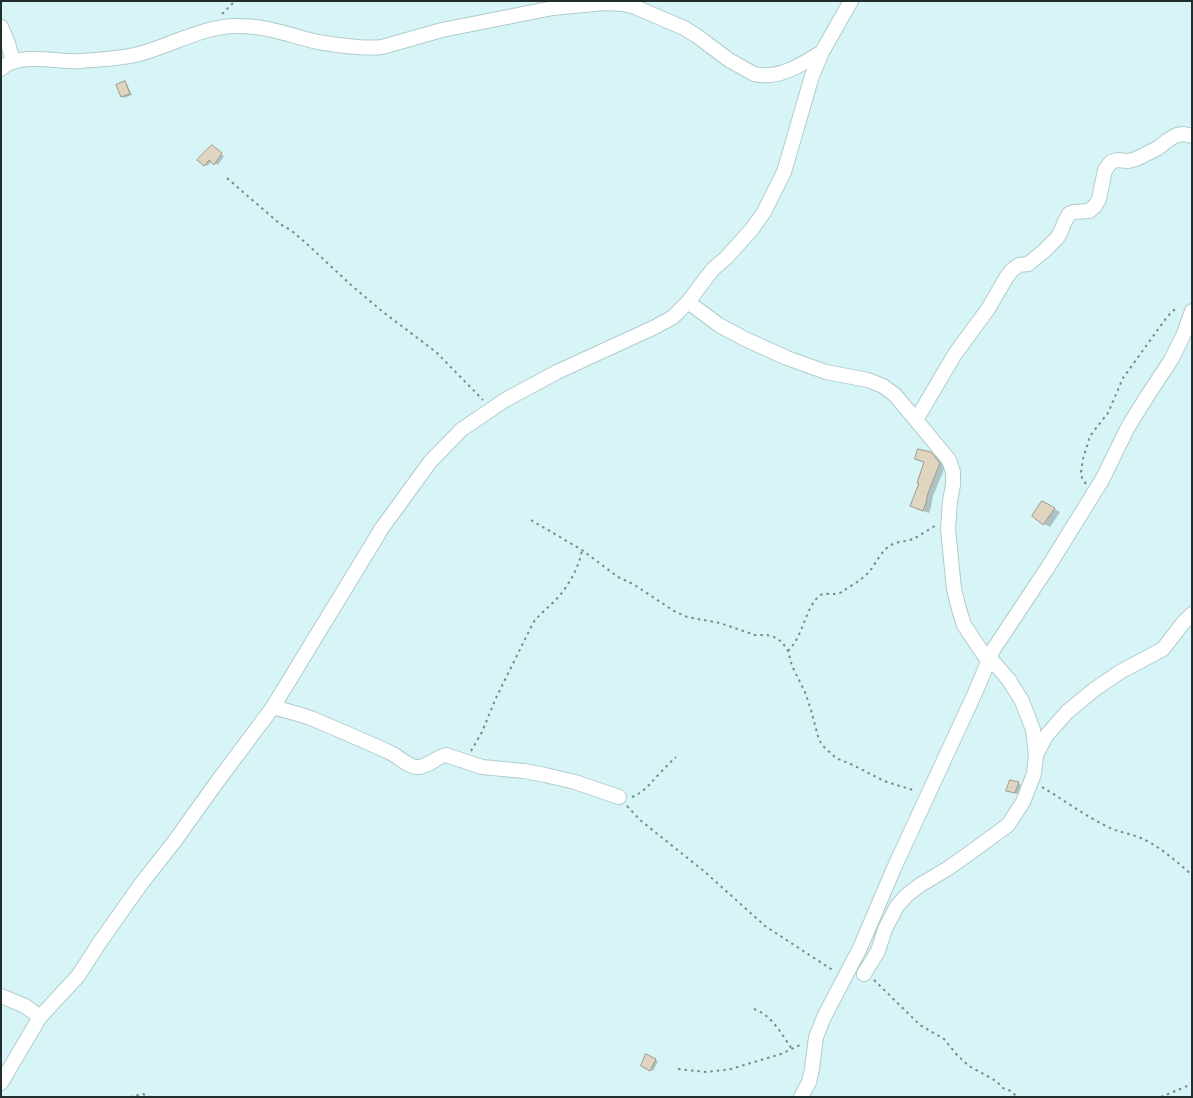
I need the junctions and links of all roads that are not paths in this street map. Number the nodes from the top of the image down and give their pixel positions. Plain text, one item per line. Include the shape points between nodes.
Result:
1 (851, 1) edge
2 (622, 3) edge
3 (1, 27) edge
4 (822, 52) junction
5 (7, 66) edge
6 (1192, 136) edge
7 (688, 302) junction
8 (1188, 310) edge
9 (916, 420) junction
10 (1192, 614) edge
11 (989, 659) junction
12 (273, 707) junction
13 (1036, 755) junction
14 (619, 797) road end
15 (864, 974) road end
16 (1, 996) edge
17 (40, 1017) junction
18 (1, 1083) edge
19 (801, 1097) edge

1 - 4 street
2 - 4 street via 684,28 729,60 759,76 779,74
2 - 5 street via 553,8 450,28 373,48 320,42 267,28 240,26 204,31 138,55 76,61 30,59
3 - 5 street via 8,43
4 - 7 street via 774,195 752,229 713,269
6 - 9 street via 1177,135 1136,159 1111,162 1105,170 1100,199 1095,206 1089,211 1069,214 1057,238 1044,251 1028,264 1012,270 955,354
7 - 9 street via 719,325 787,358 826,372 883,386
7 - 12 street via 661,324 557,372 505,400 461,430 430,462 382,528
8 - 11 street via 1182,336 1170,360 1133,420 1102,480
9 - 11 street via 949,460 953,472 948,529 954,589 964,625
10 - 13 street via 1163,648 1120,672 1067,712 1046,736
11 - 13 street via 1009,680 1022,702 1033,730
11 - 19 street via 860,948 824,1017 816,1037 812,1069
12 - 14 street via 366,741 412,766 424,766 446,755 482,767 524,771 575,782
12 - 17 street via 141,884 78,976
13 - 15 street via 1034,774 1008,825 907,895 897,906
16 - 17 street via 25,1006
17 - 18 street

